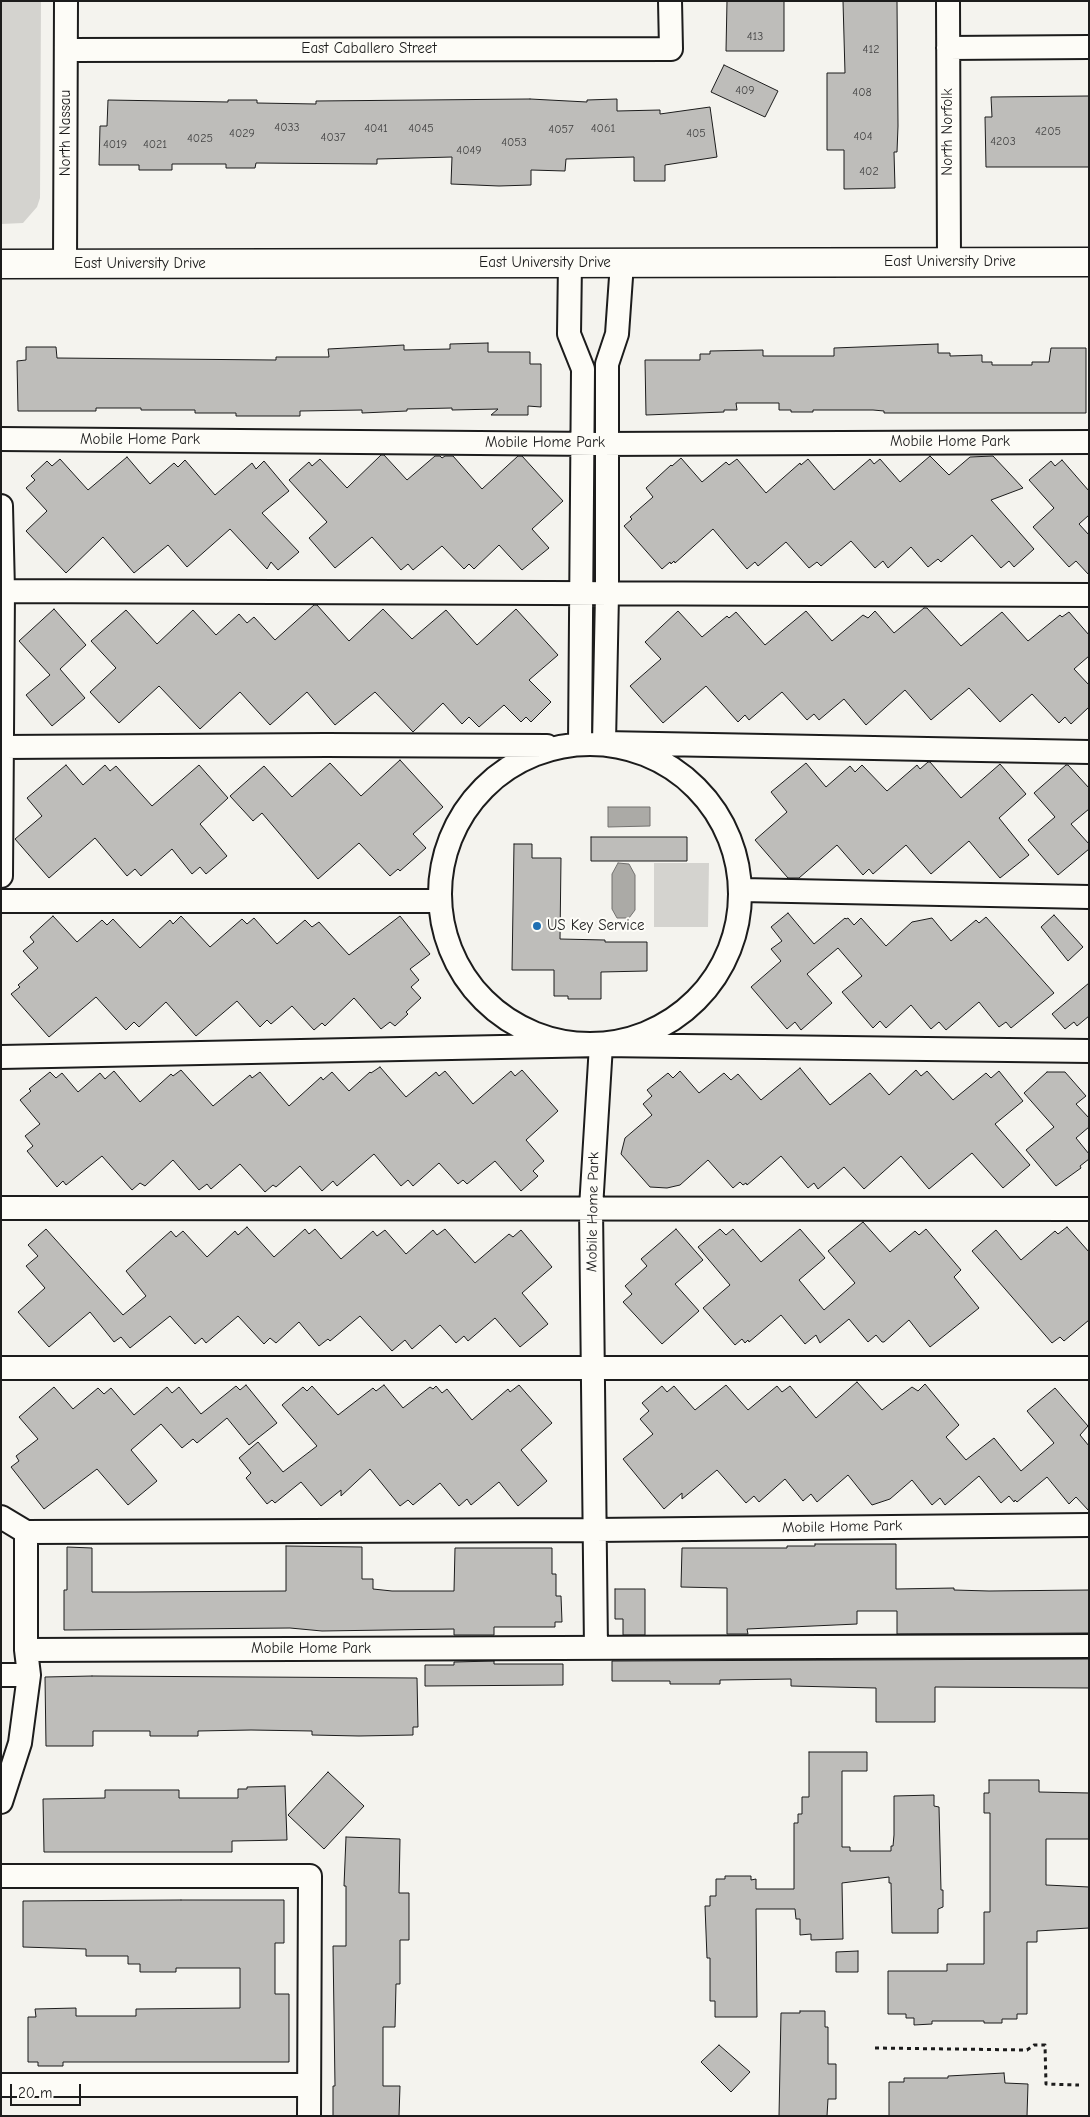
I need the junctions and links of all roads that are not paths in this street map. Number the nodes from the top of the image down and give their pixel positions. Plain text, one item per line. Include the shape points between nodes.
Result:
1 (66, 1) edge
2 (670, 1) edge
3 (948, 1) edge
4 (948, 48) junction
5 (1089, 48) edge
6 (66, 50) junction
7 (948, 262) junction
8 (1089, 262) edge
9 (570, 263) junction
10 (622, 263) junction
11 (1, 264) edge
12 (66, 264) junction
13 (1, 439) edge
14 (1089, 442) edge
15 (583, 443) junction
16 (607, 443) junction
17 (1, 506) edge
18 (4, 591) junction
19 (582, 594) junction
20 (607, 594) junction
21 (1089, 594) edge
22 (580, 743) junction
23 (604, 743) junction
24 (4, 746) junction
25 (556, 746) junction
26 (1089, 752) edge
27 (1, 876) edge
28 (742, 890) junction
29 (1089, 897) edge
30 (1, 901) edge
31 (438, 901) junction
32 (601, 1045) junction
33 (1089, 1051) edge
34 (1, 1057) edge
35 (1, 1208) edge
36 (591, 1208) junction
37 (1089, 1209) edge
38 (1, 1368) edge
39 (593, 1368) junction
40 (1089, 1368) edge
41 (1, 1517) edge
42 (1089, 1525) edge
43 (595, 1530) junction
44 (26, 1532) junction
45 (1089, 1646) edge
46 (596, 1648) junction
47 (26, 1650) junction
48 (1, 1675) edge
49 (29, 1675) junction
50 (1, 1802) edge
51 (1, 1876) edge
52 (1, 2085) edge
53 (309, 2085) junction
54 (309, 2116) edge

1 - 6 street, North Nassau
2 - 6 street, East Caballero Street via 671,49
3 - 4 street, North Norfolk
4 - 5 street
4 - 7 street, North Norfolk
6 - 12 street, North Nassau
7 - 8 main road, East University Drive
7 - 10 main road, East University Drive
9 - 10 main road, East University Drive
9 - 12 main road, East University Drive
9 - 15 street via 569,334 583,369
10 - 16 street via 617,334 607,364
11 - 12 main road, East University Drive
13 - 15 street, Mobile Home Park
14 - 16 street, Mobile Home Park
15 - 16 street, Mobile Home Park
15 - 19 street
16 - 20 street
17 - 18 street
18 - 19 street
18 - 24 street
19 - 20 street
19 - 22 street
20 - 21 street
20 - 23 street
22 - 23 street
22 - 25 street
23 - 26 street
23 - 28 street via 647,754 685,776 715,808 734,847
24 - 25 street
24 - 27 street
25 - 31 street via 507,767 469,803 445,849
28 - 29 street
28 - 32 street via 736,936 725,961 717,977 686,1012 646,1035
30 - 31 street
31 - 32 street via 448,948 472,990 508,1021 552,1041
32 - 33 street
32 - 34 street
32 - 36 street, Mobile Home Park
35 - 36 street
36 - 37 street
36 - 39 street, Mobile Home Park
38 - 39 street
39 - 40 street
39 - 43 street, Mobile Home Park
41 - 44 street
42 - 43 street, Mobile Home Park
43 - 44 street, Mobile Home Park
43 - 46 street, Mobile Home Park
44 - 47 street
45 - 46 street, Mobile Home Park
46 - 47 street, Mobile Home Park
47 - 49 street
48 - 49 street
49 - 50 street via 20,1743
51 - 53 street via 310,1876
52 - 53 street
53 - 54 street

